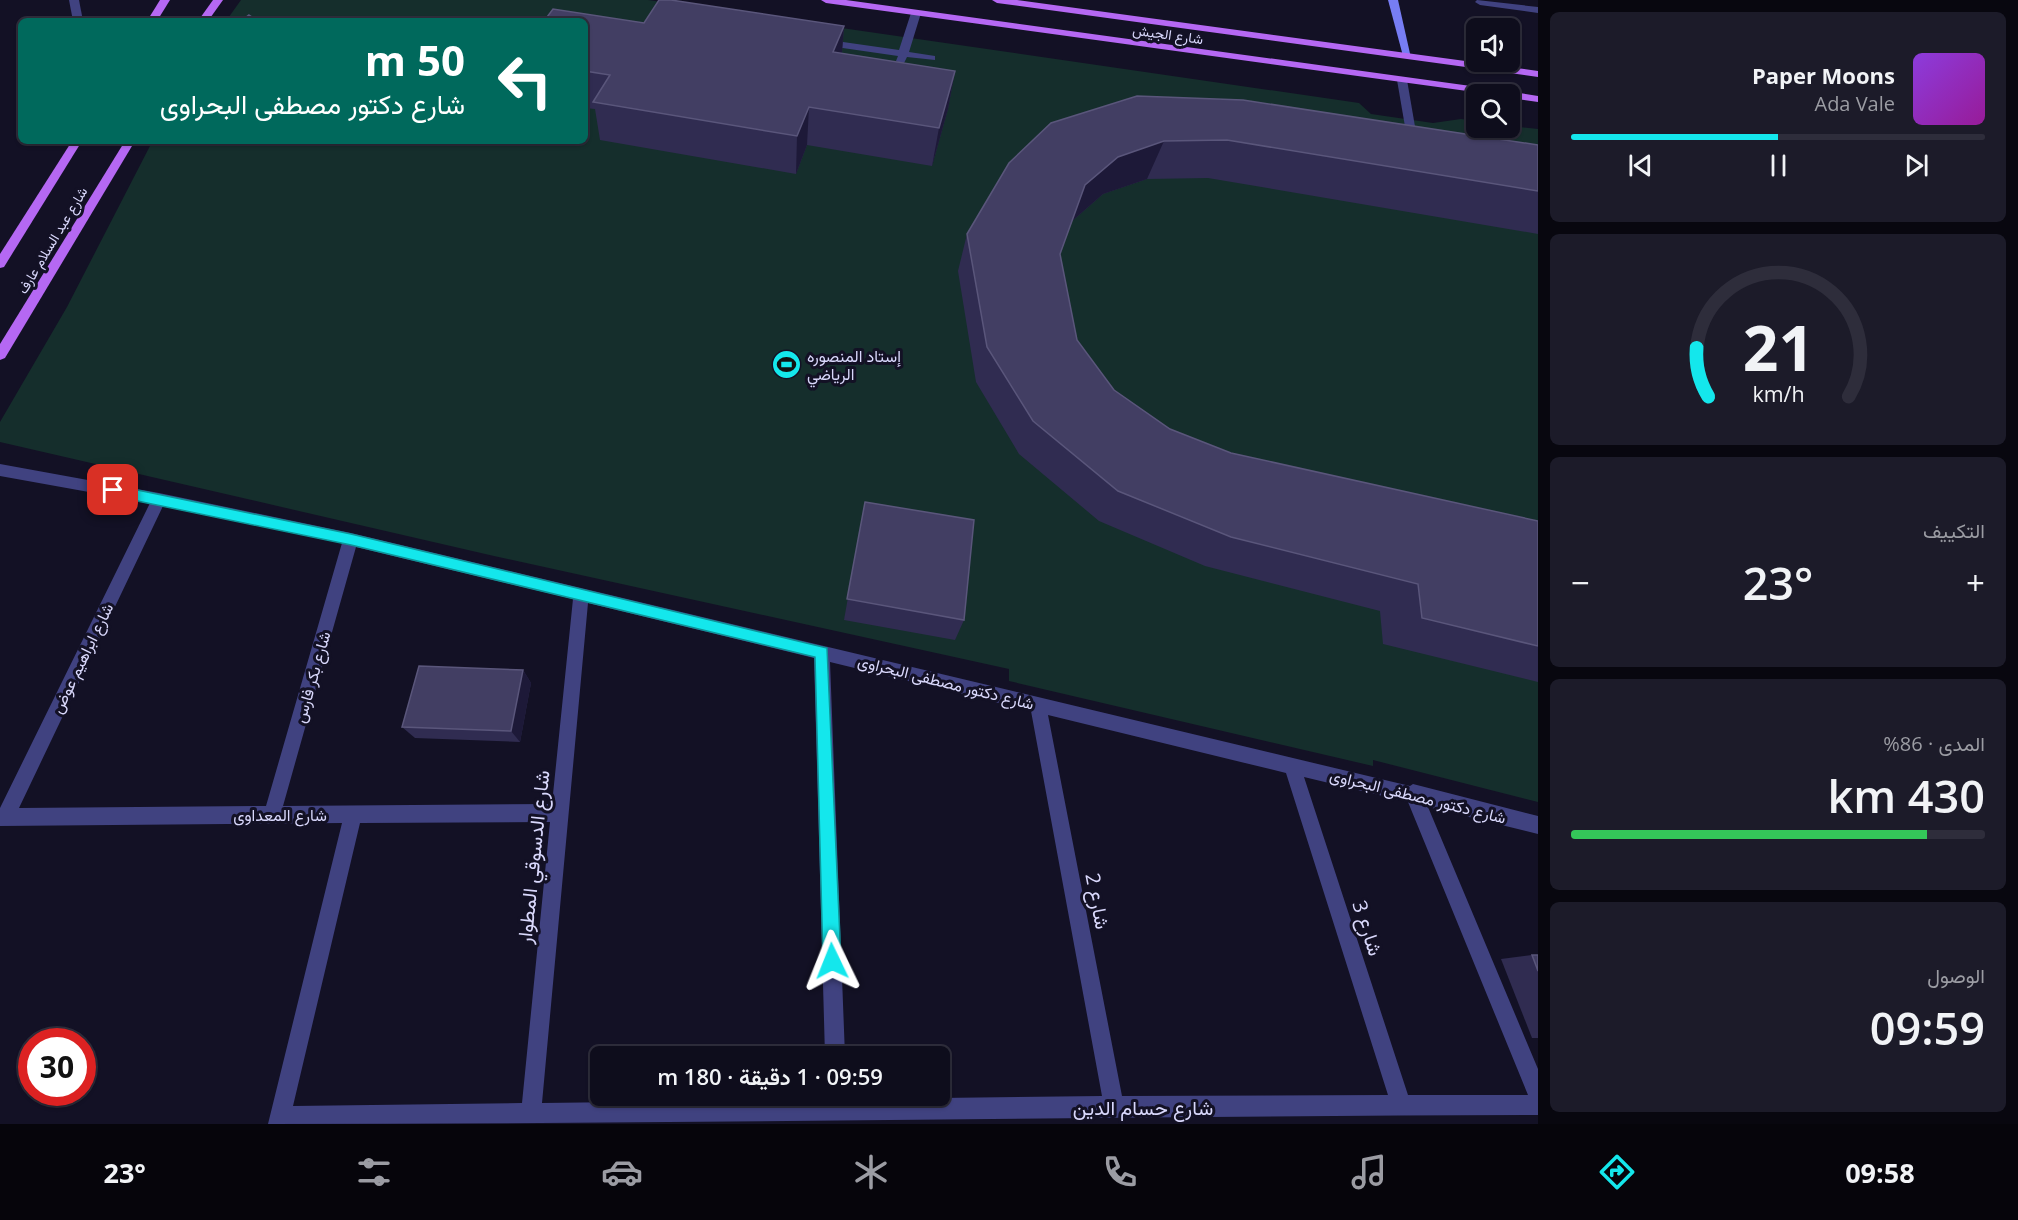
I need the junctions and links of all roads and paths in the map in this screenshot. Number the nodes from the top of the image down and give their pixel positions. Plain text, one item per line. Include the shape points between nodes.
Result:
1 (74, 0) edge
2 (165, 0) edge
3 (218, 0) edge
4 (826, 0) edge
5 (997, 0) edge
6 (1393, 0) edge
7 (1480, 2) dead end
8 (1538, 10) edge
9 (916, 12) junction
10 (77, 18) edge
11 (154, 18) edge
12 (205, 18) edge
13 (810, 40) edge
14 (903, 54) junction
15 (1408, 57) junction
16 (932, 58) dead end
17 (898, 72) edge
18 (1538, 74) edge
19 (1402, 80) junction
20 (1466, 89) edge
21 (1520, 97) edge
22 (1538, 99) edge
23 (75, 144) edge
24 (128, 144) edge
25 (1414, 147) edge
26 (0, 264) edge
27 (0, 355) edge
28 (0, 470) edge
29 (159, 499) junction
30 (351, 539) junction
31 (581, 595) junction
32 (822, 652) junction
33 (1038, 704) junction
34 (1292, 765) junction
35 (1413, 793) junction
36 (560, 813) junction
37 (272, 815) junction
38 (353, 815) junction
39 (3, 817) edge
40 (1538, 825) edge
41 (835, 1046) edge
42 (1538, 1094) edge
43 (950, 1104) edge
44 (1401, 1105) junction
45 (1538, 1105) edge
46 (760, 1106) edge
47 (1114, 1107) junction
48 (531, 1118) edge
49 (279, 1120) edge

1 - 10 street
2 - 11 main road
3 - 12 main road
4 - 9 main road, شارع الجيش
5 - 15 main road, شارع الجيش
6 - 15 street
7 - 8 street
9 - 14 street
9 - 19 main road, شارع الجيش
13 - 14 street
14 - 16 street
14 - 17 street
15 - 18 main road, شارع الجيش
19 - 20 main road, شارع الجيش
19 - 25 street
21 - 22 main road, شارع الجيش
23 - 26 main road, شارع عبد السلام عارف
24 - 27 main road, شارع عبد السلام عارف
28 - 29 street, شارع دكتور مصطفى البحراوى
29 - 30 street, شارع دكتور مصطفى البحراوى
29 - 39 street, شارع ابراهيم عوض
30 - 31 street, شارع دكتور مصطفى البحراوى
30 - 37 street, شارع بكر فارس
31 - 32 street, شارع دكتور مصطفى البحراوى
31 - 36 street, شارع الدسوقي المطوار
32 - 33 street, شارع دكتور مصطفى البحراوى
32 - 41 street
33 - 34 street, شارع دكتور مصطفى البحراوى
33 - 47 street, شارع 2
34 - 35 street, شارع دكتور مصطفى البحراوى
34 - 44 street, شارع 3
35 - 40 street, شارع دكتور مصطفى البحراوى
35 - 42 street
36 - 38 street, شارع المعداوى
36 - 48 street, شارع الدسوقي المطوار
37 - 38 street, شارع المعداوى
37 - 39 street, شارع المعداوى
38 - 49 street
43 - 47 street, شارع حسام الدين
44 - 45 street, شارع حسام الدين
44 - 47 street, شارع حسام الدين
46 - 48 street, شارع حسام الدين
48 - 49 street, شارع حسام الدين

